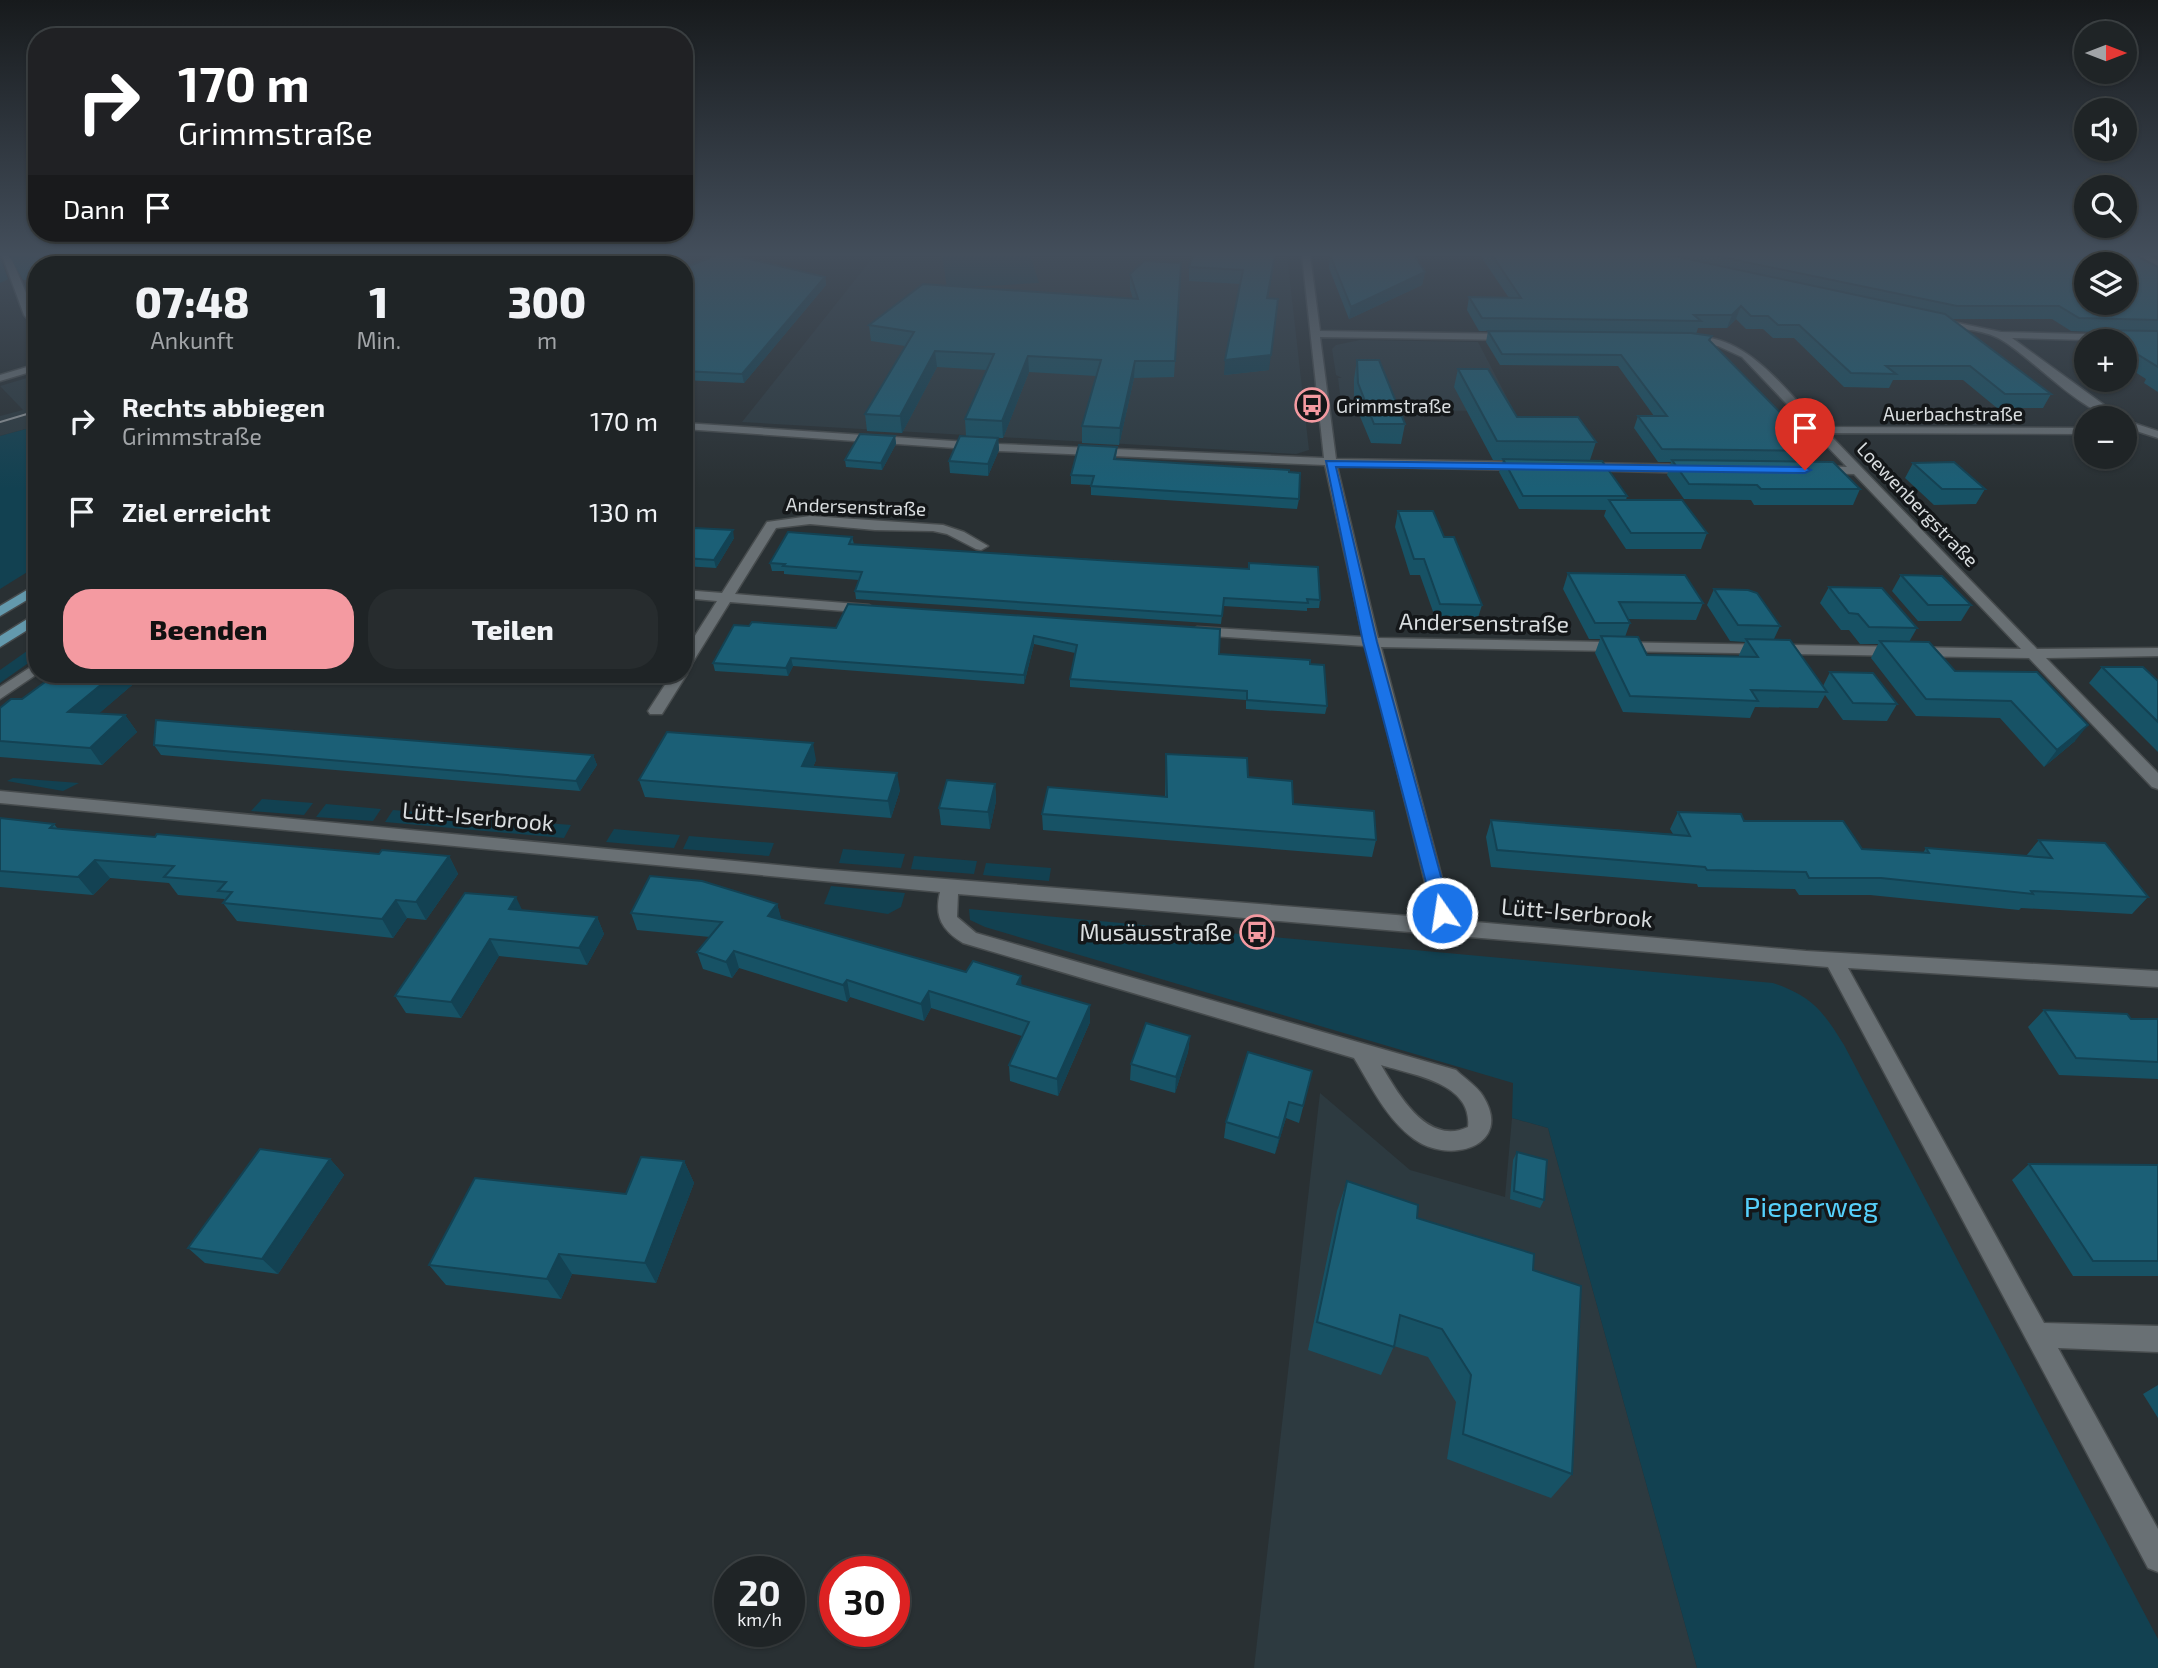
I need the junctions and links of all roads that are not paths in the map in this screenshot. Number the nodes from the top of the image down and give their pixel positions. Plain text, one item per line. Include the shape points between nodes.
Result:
1 (1991, 333) edge
2 (1315, 334) joint
3 (2001, 335) junction
4 (1517, 337) edge
5 (1674, 339) edge
6 (2158, 340) edge
7 (28, 369) edge
8 (0, 377) edge
9 (2095, 406) edge
10 (693, 427) edge
11 (2137, 429) edge
12 (1820, 430) junction
13 (2074, 431) edge
14 (2158, 435) edge
15 (1330, 463) junction
16 (1538, 467) edge
17 (1565, 467) edge
18 (1709, 469) edge
19 (1805, 470) edge
20 (1858, 471) junction
21 (981, 546) dead end
22 (28, 594) edge
23 (693, 595) edge
24 (725, 599) junction
25 (888, 610) edge
26 (0, 612) edge
27 (28, 623) edge
28 (1178, 629) edge
29 (1370, 642) junction
30 (0, 643) edge
31 (693, 651) edge
32 (2158, 652) edge
33 (2034, 653) junction
34 (28, 674) edge
35 (673, 683) edge
36 (0, 694) edge
37 (656, 711) dead end
38 (2158, 783) edge
39 (0, 797) edge
40 (951, 886) junction
41 (1445, 926) junction
42 (1834, 960) junction
43 (2158, 979) edge
44 (1360, 1049) junction
45 (2038, 1335) junction
46 (2158, 1339) edge
47 (2158, 1558) edge

1 - 3 street
2 - 4 street
2 - 15 street
3 - 6 street
3 - 9 street
5 - 12 street, Loewenbergstraße via 1709,341 1738,350
7 - 8 street
10 - 15 street
11 - 14 street
12 - 13 street, Auerbachstraße
12 - 20 street, Loewenbergstraße
15 - 16 street
15 - 29 street
17 - 18 street
19 - 20 street
20 - 33 street, Loewenbergstraße
21 - 24 street, Andersenstraße via 936,528 781,522 771,525
22 - 26 main road
23 - 24 street
24 - 25 street
24 - 31 street, Andersenstraße
27 - 30 main road
28 - 29 street, Andersenstraße
29 - 33 street, Andersenstraße
29 - 41 street
32 - 33 street, Andersenstraße
33 - 38 street, Loewenbergstraße
34 - 36 street
35 - 37 street
39 - 40 street, Lütt-Iserbrook
40 - 41 street, Lütt-Iserbrook
40 - 44 street via 946,918 970,938
41 - 42 street, Lütt-Iserbrook
42 - 43 street, Lütt-Iserbrook
42 - 45 street
44 - 44 street via 1448,1076 1474,1100 1480,1116 1478,1133 1465,1142 1443,1143 1423,1135 1406,1120
45 - 46 street
45 - 47 street

